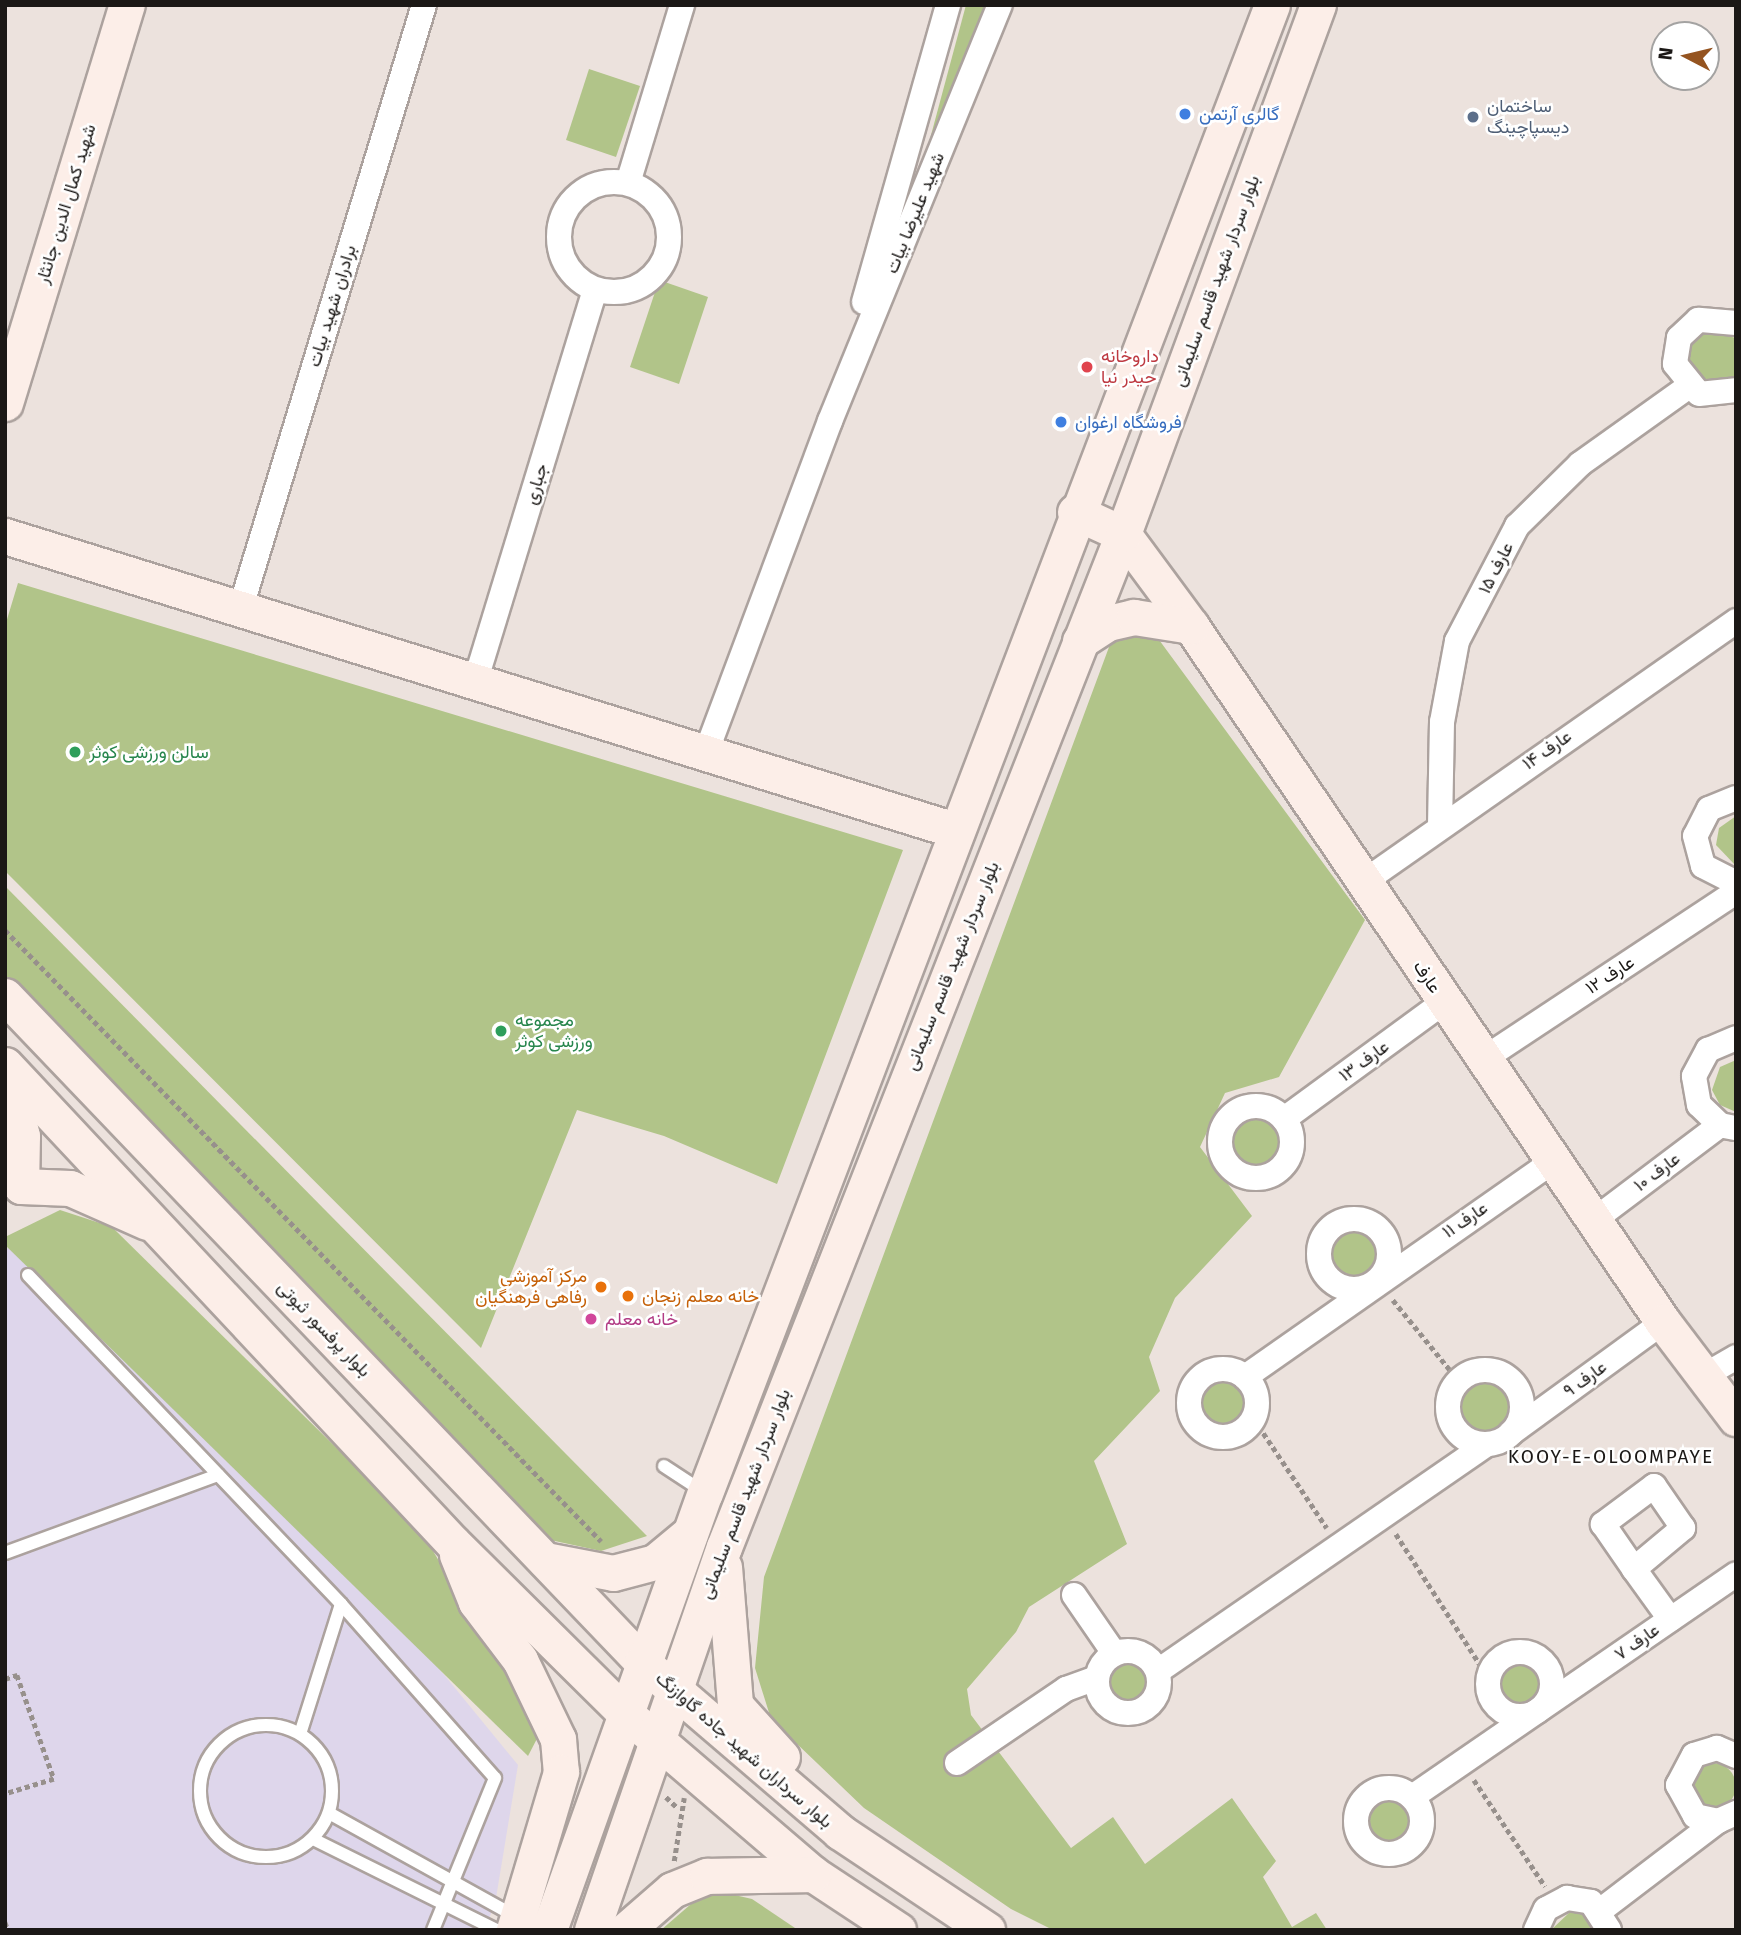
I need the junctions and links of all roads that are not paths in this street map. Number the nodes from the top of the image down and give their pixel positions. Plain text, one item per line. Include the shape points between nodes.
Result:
1 (127, 5) edge
2 (424, 5) edge
3 (682, 5) edge
4 (948, 5) edge
5 (1000, 5) edge
6 (1272, 5) edge
7 (1318, 5) edge
8 (628, 183) junction
9 (595, 290) junction
10 (1736, 323) edge
11 (1688, 387) junction
12 (1736, 390) edge
13 (5, 402) edge
14 (830, 421) junction
15 (1074, 512) junction
16 (1123, 534) junction
17 (5, 536) edge
18 (241, 607) junction
19 (1736, 621) edge
20 (1191, 626) junction
21 (1080, 641) junction
22 (476, 678) junction
23 (707, 750) junction
24 (1736, 798) edge
25 (1440, 825) junction
26 (955, 830) junction
27 (1362, 883) junction
28 (1736, 883) edge
29 (1736, 892) edge
30 (5, 996) edge
31 (1444, 1002) junction
32 (1736, 1038) edge
33 (1485, 1058) junction
34 (5, 1066) edge
35 (1284, 1119) dead end
36 (1728, 1126) edge
37 (1553, 1161) junction
38 (13, 1195) edge
39 (1594, 1220) junction
40 (161, 1228) junction
41 (28, 1275) dead end
42 (1663, 1322) junction
43 (1721, 1366) edge
44 (1245, 1377) junction
45 (1736, 1418) edge
46 (1508, 1436) junction
47 (1484, 1446) junction
48 (664, 1466) dead end
49 (218, 1475) junction
50 (705, 1493) junction
51 (690, 1533) junction
52 (453, 1543) junction
53 (724, 1547) junction
54 (5, 1553) edge
55 (545, 1560) junction
56 (1634, 1569) dead end
57 (1736, 1574) edge
58 (1074, 1595) dead end
59 (341, 1604) junction
60 (1670, 1619) junction
61 (1114, 1653) junction
62 (642, 1662) junction
63 (1158, 1671) junction
64 (1097, 1678) junction
65 (672, 1691) junction
66 (1538, 1711) junction
67 (624, 1713) junction
68 (300, 1734) junction
69 (656, 1743) junction
70 (1736, 1756) edge
71 (957, 1763) dead end
72 (1412, 1797) dead end
73 (329, 1813) junction
74 (1727, 1817) edge
75 (840, 1832) junction
76 (313, 1839) junction
77 (813, 1874) junction
78 (452, 1881) junction
79 (444, 1904) junction
80 (857, 1916) edge
81 (1605, 1920) edge
82 (519, 1927) edge
83 (629, 1928) edge
84 (433, 1930) edge
85 (592, 1930) edge
86 (898, 1930) edge
87 (987, 1930) edge
88 (1536, 1930) edge

1 - 13 main road, شهید کمال الدین جانثار
2 - 18 street, برادران شهید بیات
3 - 8 street
4 - 14 street, شهید علیرضا بیات
5 - 14 street, شهید علیرضا بیات
6 - 15 main road
7 - 16 main road, بلوار سردار شهید قاسم سلیمانی
8 - 9 street via 604,182 566,210 559,233 562,257 575,277
8 - 9 street via 654,198 669,224 668,254 652,279 625,293
9 - 22 street, جباری
10 - 11 street via 1698,320 1679,338 1675,363
11 - 12 street via 1712,397
11 - 25 street, عارف ۱۵ via 1580,464 1517,526 1457,640 1442,722
14 - 23 street, شهید علیرضا بیات
15 - 16 main road
15 - 26 main road
16 - 20 main road, عارف
16 - 21 main road, بلوار سردار شهید قاسم سلیمانی
17 - 18 main road
18 - 22 main road
19 - 25 street, عارف ۱۴
20 - 21 main road via 1134,617 1108,623
20 - 27 main road, عارف
21 - 53 main road, بلوار سردار شهید قاسم سلیمانی
22 - 23 main road
23 - 26 main road
24 - 28 street via 1709,809 1695,836 1703,866
25 - 27 street, عارف ۱۴
26 - 50 main road
27 - 31 main road, عارف
29 - 33 street, عارف ۱۲
30 - 55 main road, بلوار پرفسور ثبوتی
31 - 33 main road, عارف
31 - 35 street, عارف ۱۳
32 - 36 street via 1708,1050 1694,1076 1699,1105
33 - 37 main road, عارف
34 - 38 main road via 22,1136
34 - 40 main road
36 - 39 street, عارف ۱۰
37 - 39 main road, عارف
37 - 44 street, عارف ۱۱ via 1377,1280
38 - 40 main road via 70,1188
39 - 42 main road, عارف
40 - 52 main road
41 - 49 lane
42 - 43 main road, عارف
42 - 46 street, عارف ۹
43 - 45 main road, عارف
44 - 44 street via 1213,1371 1195,1383 1189,1405 1197,1426 1216,1437 1238,1434 1254,1419 1256,1396
46 - 47 street
46 - 47 street via 1522,1404 1512,1382 1492,1370 1459,1381 1449,1415 1462,1435
47 - 63 street
48 - 50 lane
49 - 54 lane
49 - 59 lane
50 - 51 main road
51 - 55 main road via 655,1562 613,1573
51 - 62 main road
52 - 67 main road
52 - 82 main road via 476,1602 520,1660 558,1739 561,1772
53 - 65 main road, بلوار سردار شهید قاسم سلیمانی
53 - 75 main road via 735,1705 747,1726 833,1803
55 - 62 main road, بلوار پرفسور ثبوتی
56 - 60 street
57 - 60 street, عارف ۷
58 - 61 street
59 - 68 lane
59 - 78 lane via 495,1778
60 - 66 street, عارف ۷
61 - 63 street via 1145,1655
61 - 64 street
62 - 65 main road, بلوار سرداران شهید جاده گاوازنگ
62 - 67 main road
63 - 64 street via 1154,1700 1137,1712 1108,1706
64 - 71 street via 1066,1689
65 - 69 main road, بلوار سردار شهید قاسم سلیمانی
65 - 75 main road, بلوار سرداران شهید جاده گاوازنگ
66 - 66 street via 1553,1684 1539,1657 1508,1653 1488,1677 1491,1698 1507,1713
66 - 72 street, عارف ۷
67 - 69 main road
67 - 82 main road
68 - 73 lane via 328,1768
68 - 76 lane via 279,1726 235,1733 205,1766 201,1799 213,1831 250,1856 294,1852
69 - 77 main road
69 - 85 main road, بلوار سردار شهید قاسم سلیمانی
70 - 74 street via 1705,1750 1679,1773 1686,1808
73 - 76 lane
73 - 78 lane
74 - 81 street
75 - 87 main road, بلوار سرداران شهید جاده گاوازنگ
76 - 79 lane
77 - 80 main road
77 - 83 main road via 707,1876 672,1890
78 - 79 lane
78 - 82 lane
79 - 82 lane
79 - 84 lane
80 - 86 main road
81 - 88 street via 1579,1898 1556,1901

